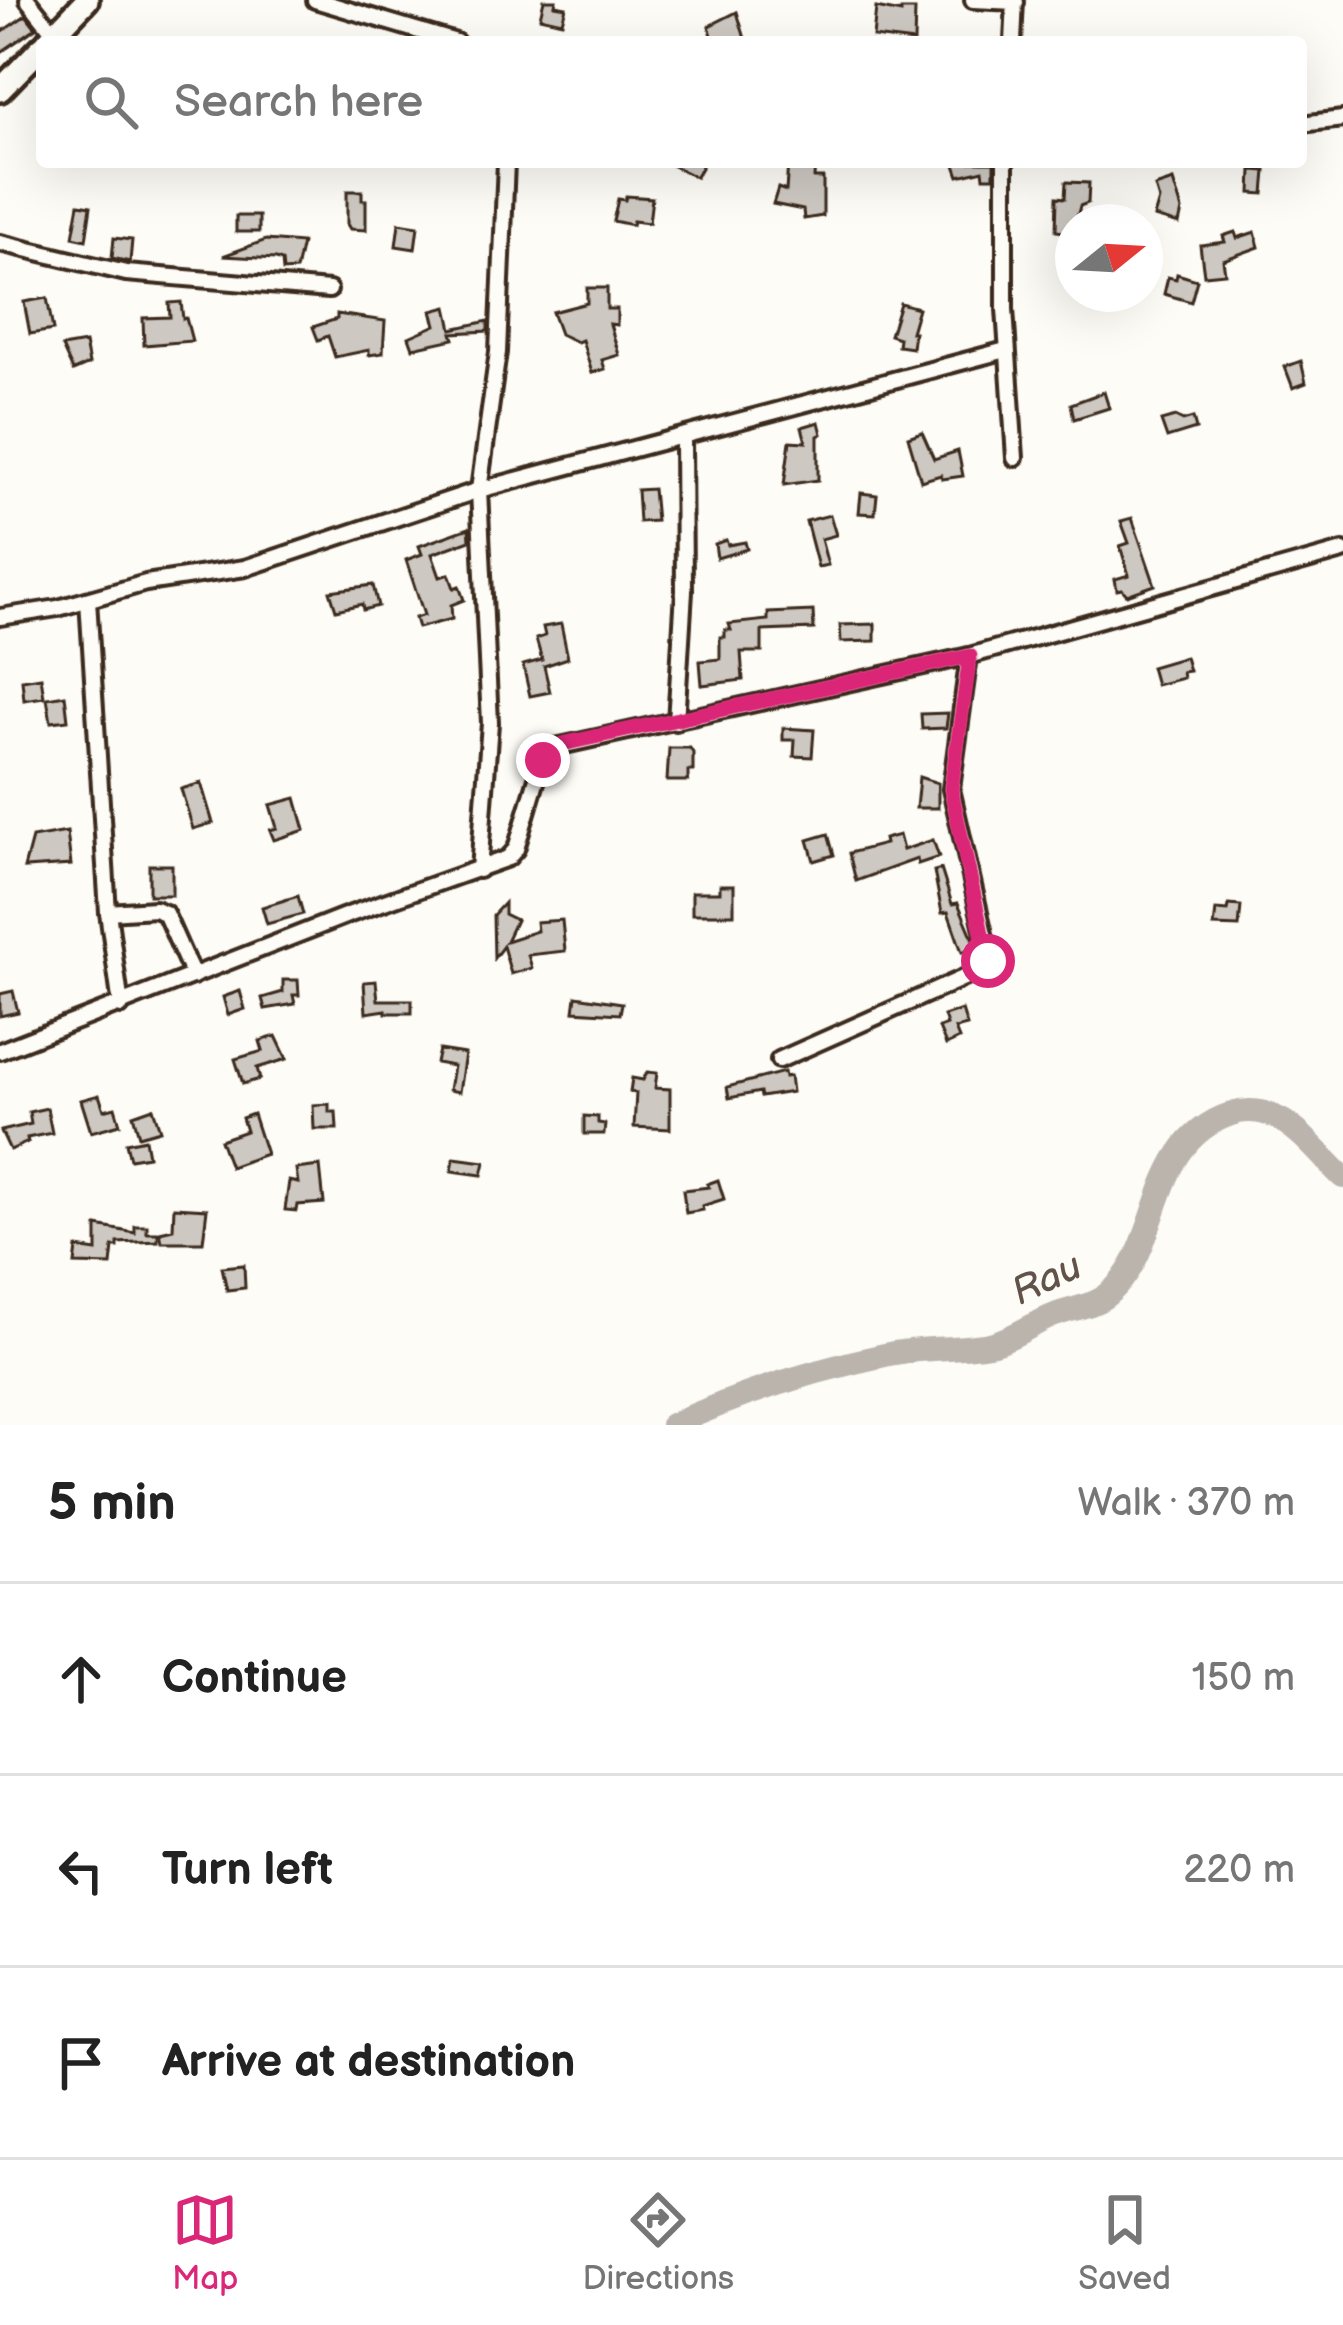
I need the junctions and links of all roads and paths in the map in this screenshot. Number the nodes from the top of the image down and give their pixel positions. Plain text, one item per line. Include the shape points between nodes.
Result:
1 (28, 0) edge
2 (87, 0) edge
3 (315, 0) edge
4 (973, 0) edge
5 (1015, 1) edge
6 (46, 36) edge
7 (53, 36) edge
8 (436, 36) edge
9 (1012, 36) edge
10 (36, 54) edge
11 (0, 91) edge
12 (1343, 119) edge
13 (1307, 123) edge
14 (506, 168) edge
15 (1005, 168) edge
16 (0, 243) edge
17 (329, 290) dead end
18 (1006, 350) junction
19 (683, 438) junction
20 (1015, 458) dead end
21 (479, 490) junction
22 (1343, 551) edge
23 (88, 600) junction
24 (0, 617) edge
25 (970, 656) junction
26 (676, 722) junction
27 (479, 870) junction
28 (108, 912) junction
29 (193, 976) junction
30 (121, 1006) junction
31 (0, 1051) edge
32 (779, 1060) dead end

1 - 6 street
2 - 7 street
3 - 8 street
4 - 5 street
5 - 9 street
10 - 11 street
12 - 13 street
14 - 21 street via 497,352
15 - 18 street
16 - 17 street via 126,273
18 - 19 street
18 - 20 street
19 - 21 street
19 - 26 street
21 - 23 street via 272,561
21 - 27 street via 490,690
22 - 25 street
23 - 24 street
23 - 28 street
25 - 26 street
25 - 32 street via 951,789 986,968
26 - 27 street via 551,748 516,849
27 - 29 street
28 - 29 street via 165,913
28 - 30 street
29 - 30 street
30 - 31 street

